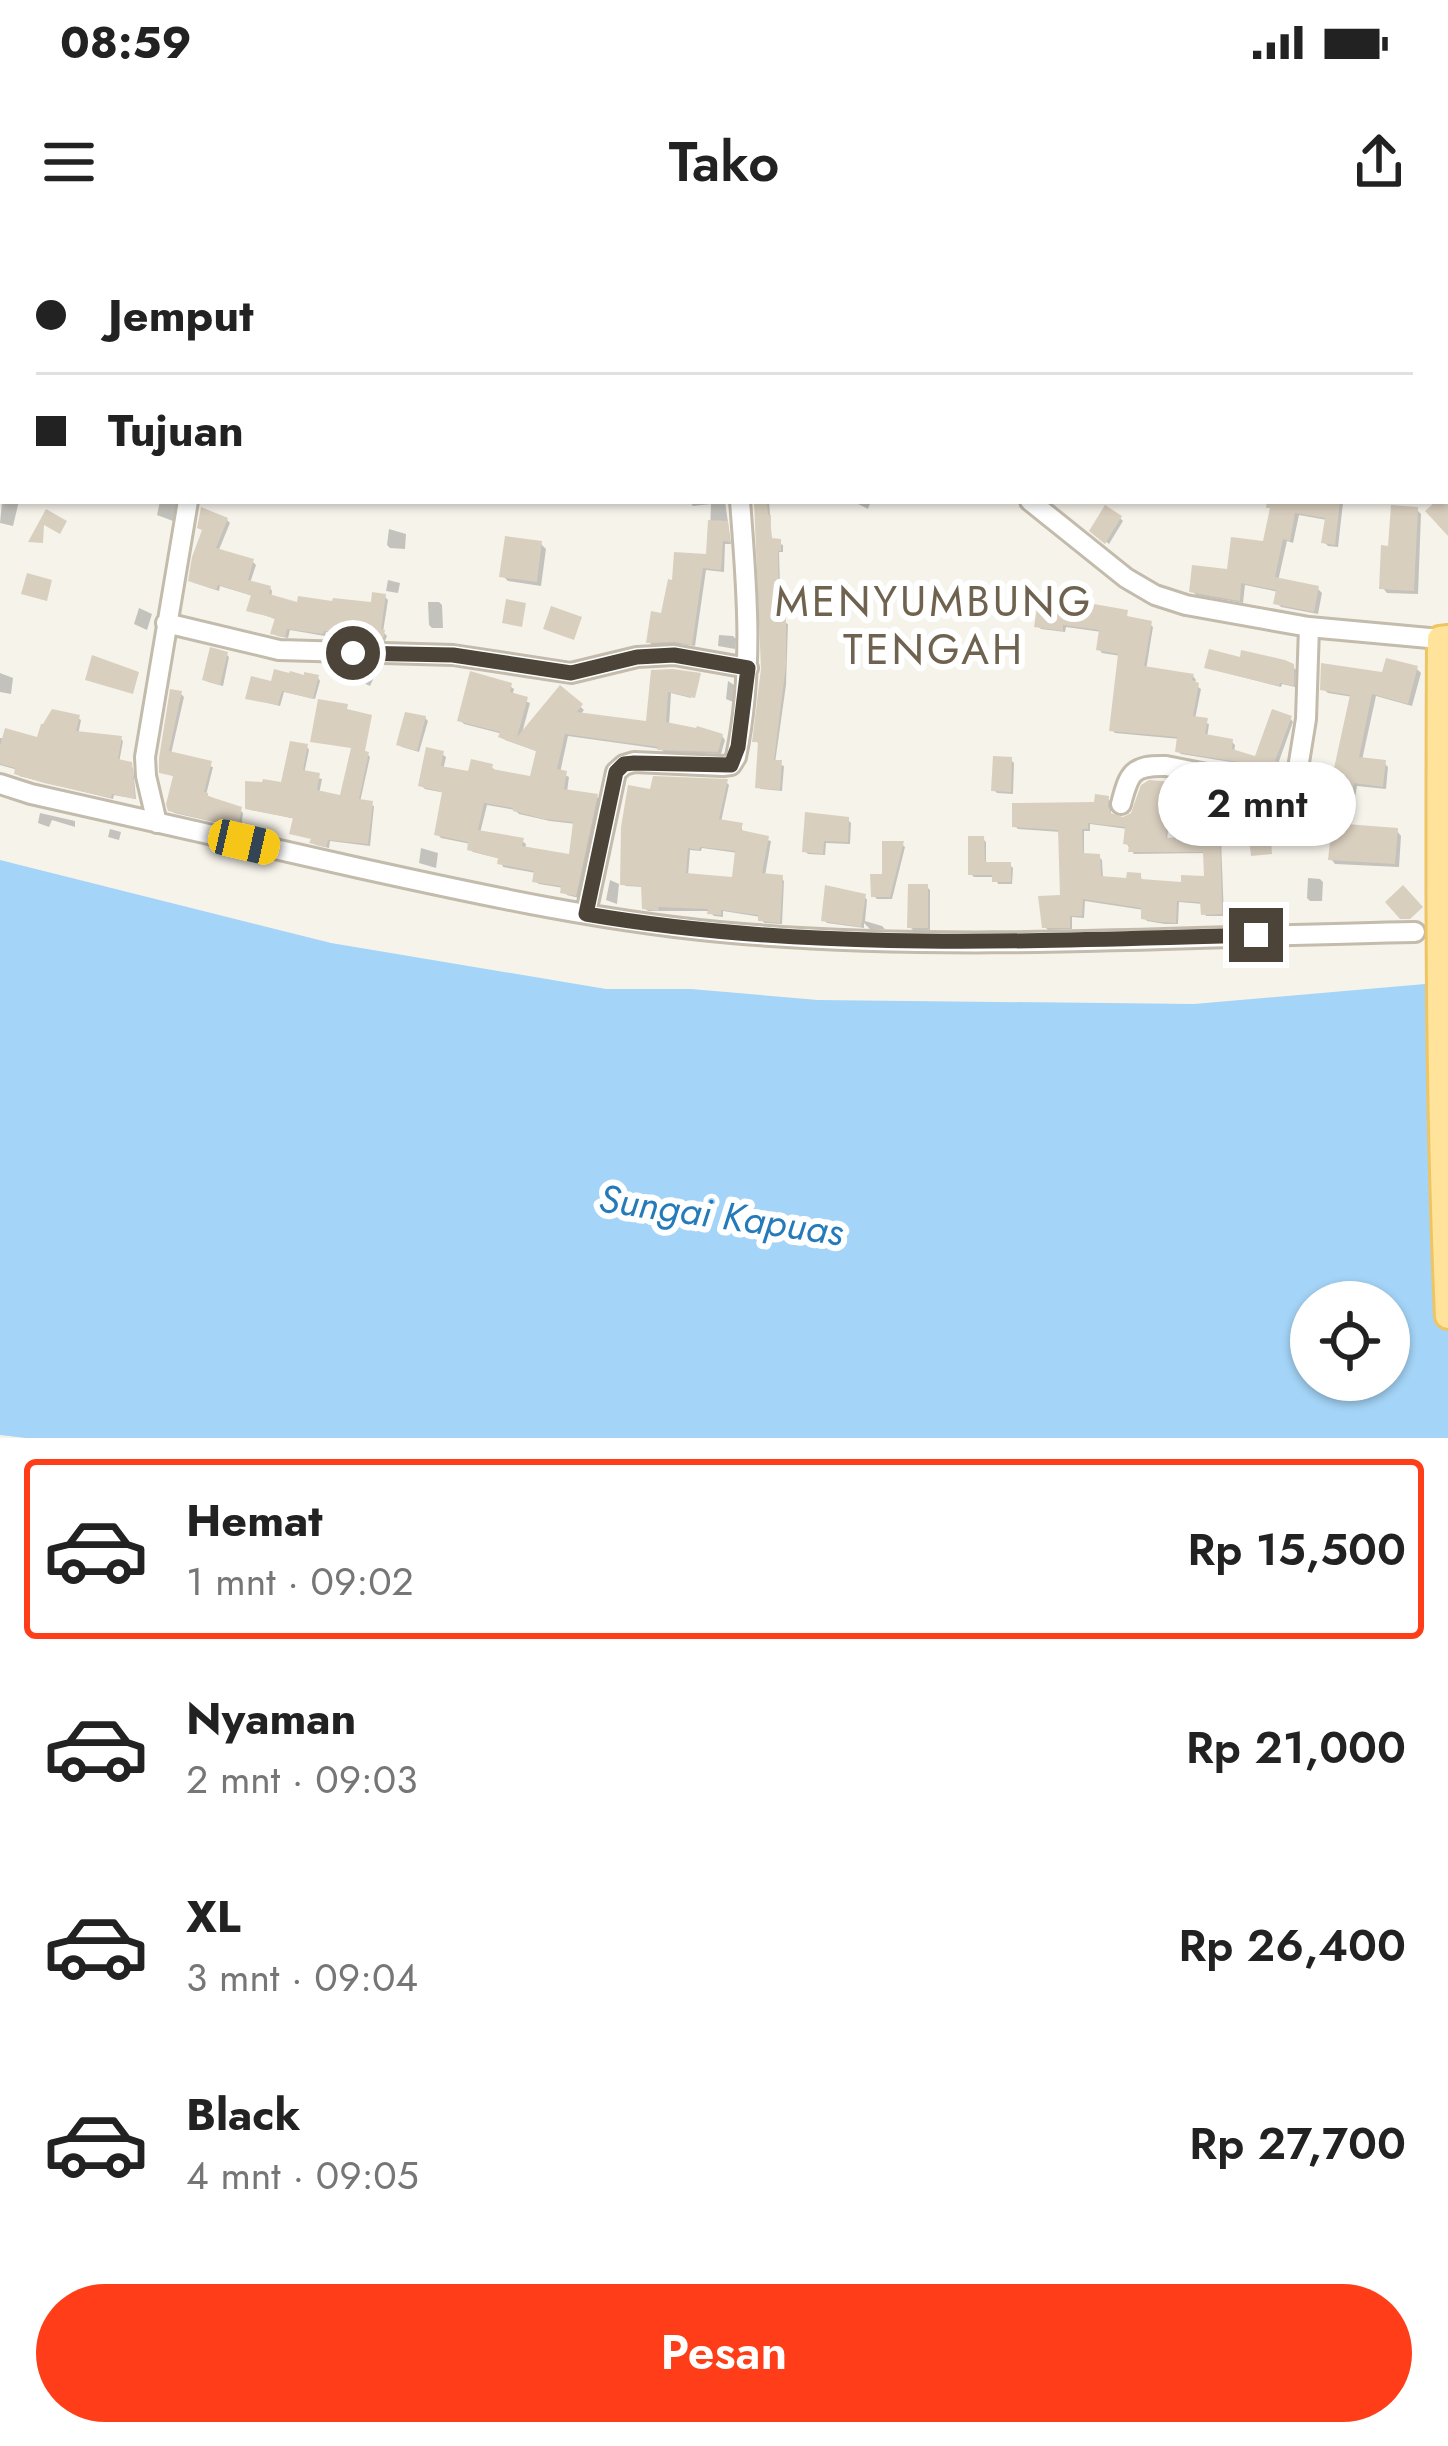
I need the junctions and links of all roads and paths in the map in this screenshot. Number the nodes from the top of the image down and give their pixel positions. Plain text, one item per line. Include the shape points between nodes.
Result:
1 (187, 504) edge
2 (740, 504) edge
3 (1034, 504) edge
4 (166, 623) junction
5 (1309, 626) junction
6 (1444, 638) edge
7 (748, 668) junction
8 (0, 784) edge
9 (1121, 804) dead end
10 (157, 823) junction
11 (586, 914) junction
12 (1414, 932) dead end
13 (1448, 1316) edge

1 - 4 street
2 - 7 street
3 - 5 street via 1155,595
4 - 7 street via 279,650 453,655 571,673 674,655
4 - 10 street via 145,770
5 - 6 street
5 - 9 street via 1295,788 1151,766 1133,771
6 - 13 main road via 1437,886
7 - 11 street via 731,765 634,763 616,772
8 - 10 street
10 - 11 street
11 - 12 street via 879,942

